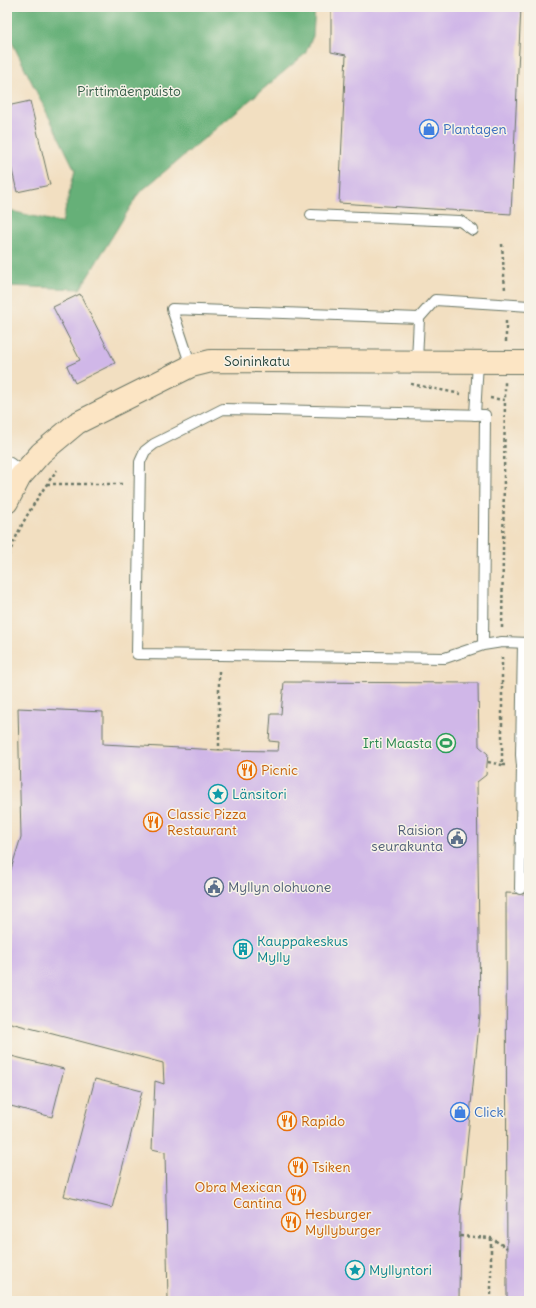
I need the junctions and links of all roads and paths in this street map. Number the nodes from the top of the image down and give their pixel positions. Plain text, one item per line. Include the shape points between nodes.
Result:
1 (311, 215) dead end
2 (473, 230) dead end
3 (529, 306) edge
4 (419, 318) junction
5 (418, 361) junction
6 (478, 362) junction
7 (529, 362) edge
8 (191, 366) junction
9 (505, 400) dead end
10 (475, 415) junction
11 (13, 472) edge
12 (47, 484) dead end
13 (139, 485) junction
14 (7, 502) edge
15 (30, 510) dead end
16 (7, 560) edge
17 (502, 642) junction
18 (526, 643) edge
19 (483, 645) junction
20 (219, 655) junction
21 (526, 706) edge
22 (219, 750) dead end
23 (488, 762) dead end
24 (502, 765) dead end
25 (520, 890) dead end
26 (460, 1236) dead end
27 (491, 1238) junction
28 (507, 1248) dead end
29 (491, 1301) edge

1 - 2 lane via 460,221
3 - 4 lane via 435,300
4 - 5 lane
4 - 8 lane via 172,309
5 - 6 street, Soininkatu
5 - 8 street, Soininkatu via 211,361
6 - 7 street, Soininkatu
6 - 10 lane
8 - 11 street, Soininkatu via 77,423
9 - 17 path
10 - 13 lane via 223,409 145,451 140,462
10 - 19 lane via 486,415
11 - 14 street, Soininkatu
12 - 13 path
13 - 20 lane via 137,654
15 - 16 path
17 - 18 lane
17 - 19 lane
18 - 21 lane
19 - 20 lane via 444,658
20 - 22 path
21 - 25 lane via 522,766
23 - 24 path
26 - 27 path
27 - 28 path
27 - 29 path

